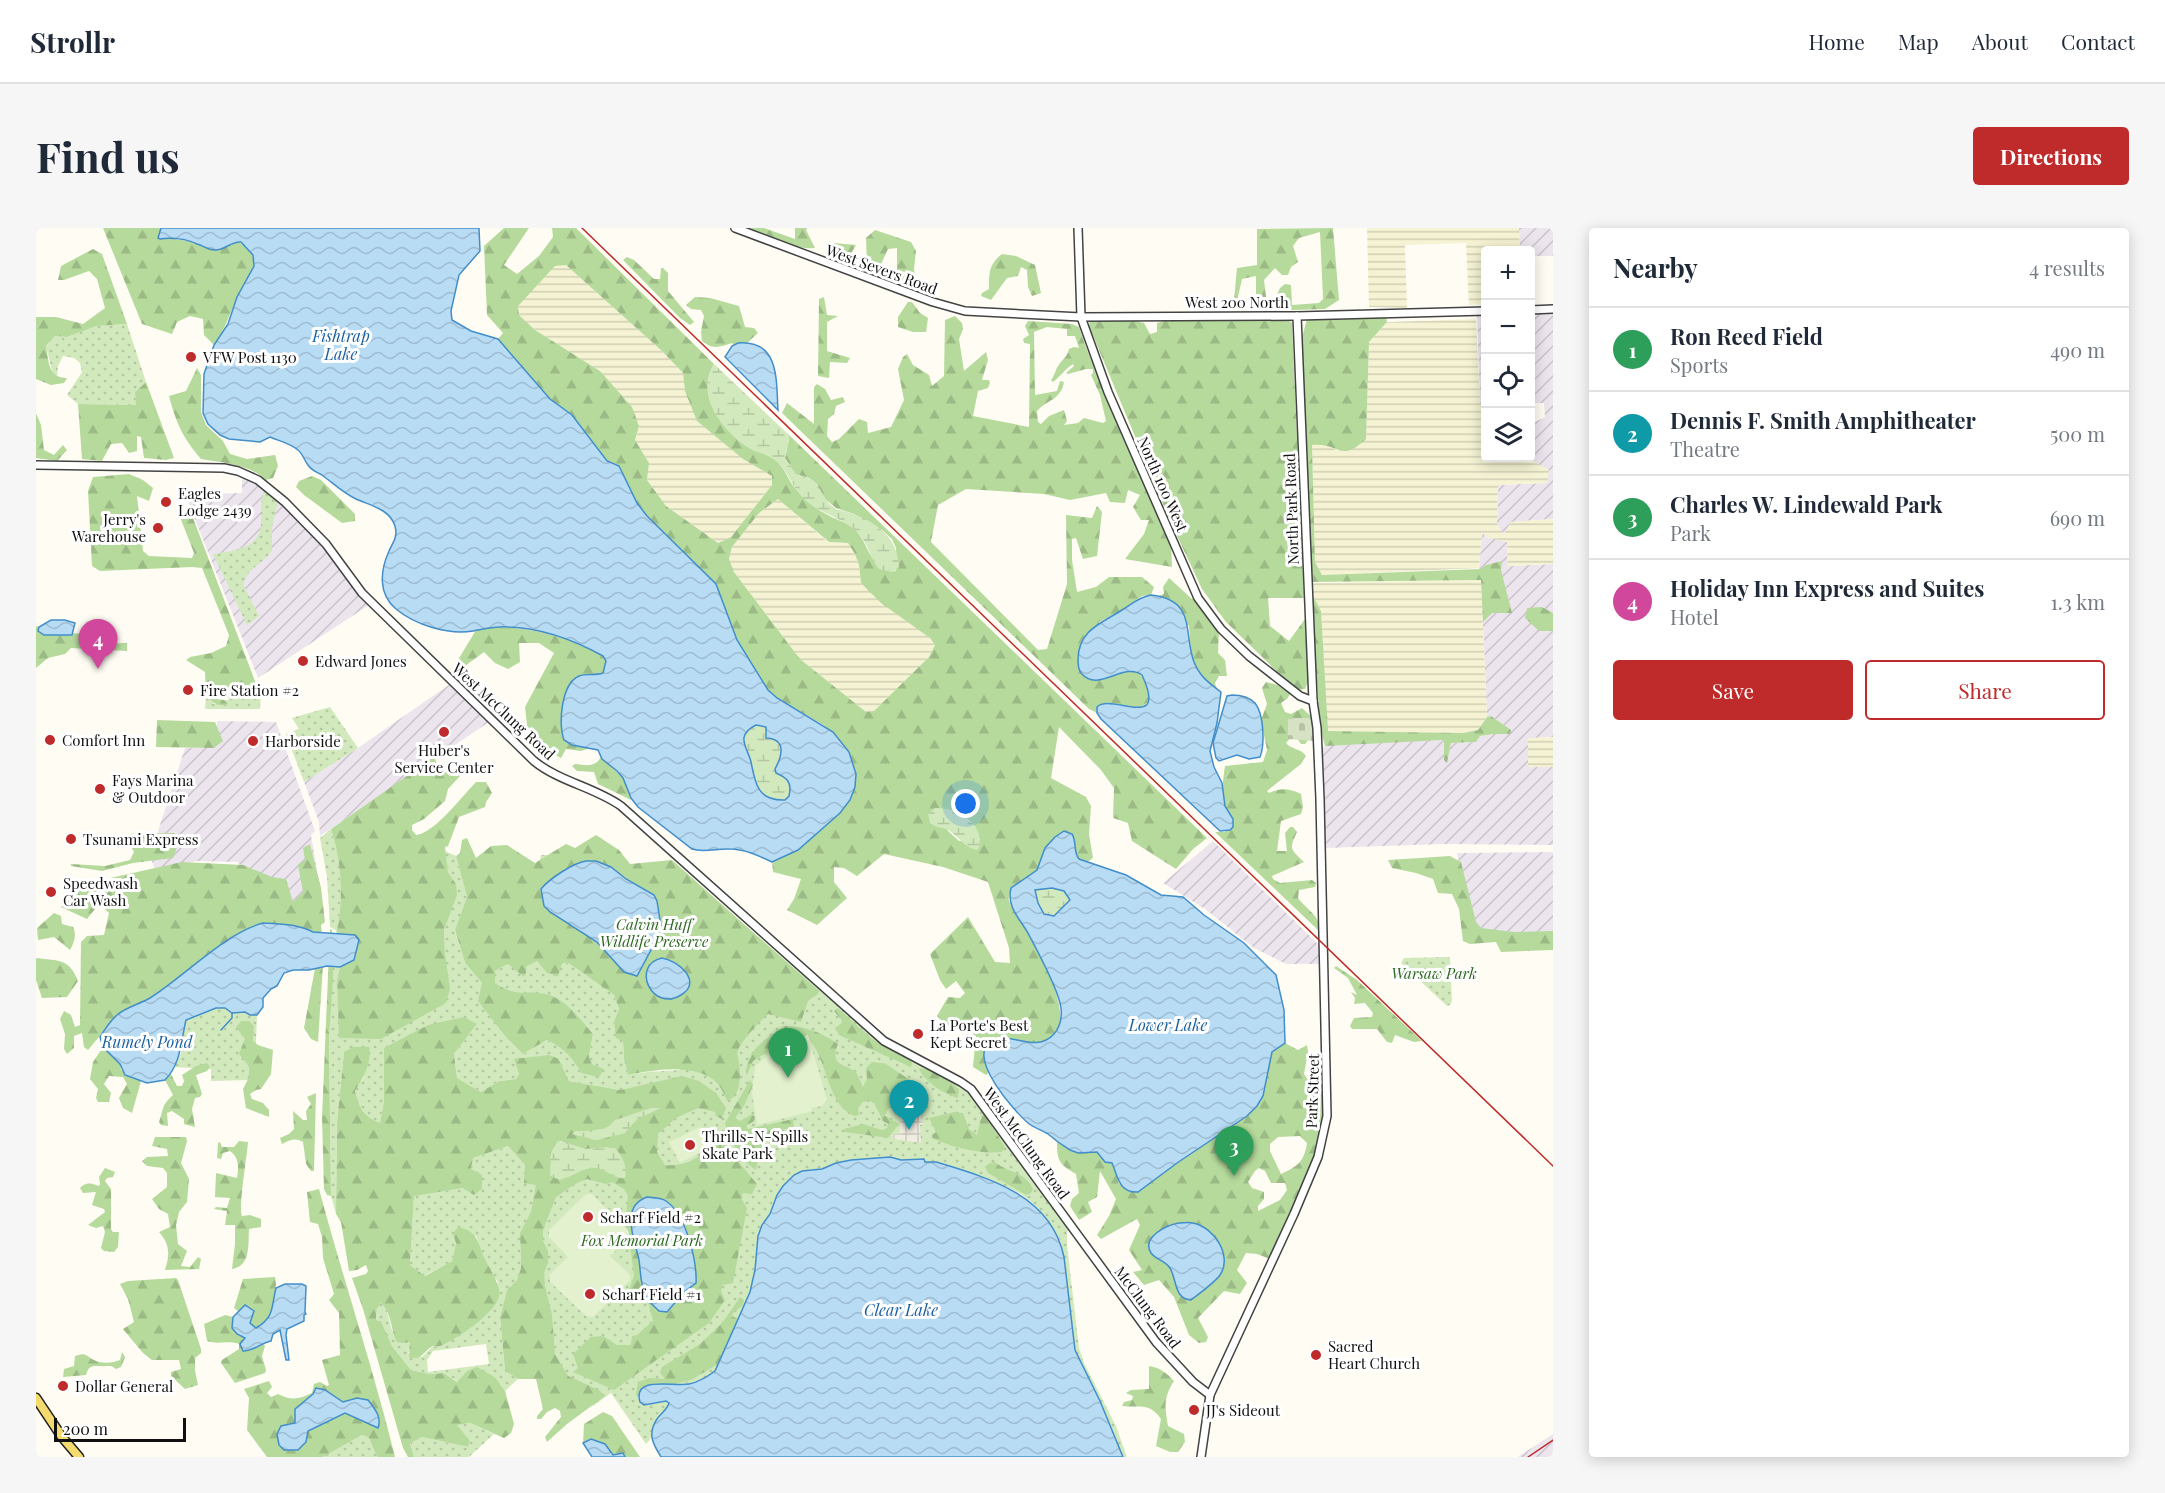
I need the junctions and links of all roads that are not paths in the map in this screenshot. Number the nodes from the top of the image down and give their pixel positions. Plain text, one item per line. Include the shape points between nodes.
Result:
1 (735, 228) edge
2 (1078, 228) edge
3 (1553, 309) edge
4 (1481, 310) edge
5 (1535, 310) edge
6 (988, 312) joint
7 (1081, 316) junction
8 (1297, 316) junction
9 (36, 465) edge
10 (1312, 701) junction
11 (1072, 1228) joint
12 (1210, 1395) junction
13 (36, 1398) edge
14 (79, 1457) edge
15 (1201, 1457) edge

1 - 6 street, West Severs Road via 940,304
2 - 7 street, North 100 West
3 - 5 street
4 - 8 street, West 200 North
6 - 7 street, West 200 North
7 - 8 street, West 200 North
7 - 10 street, North 100 West via 1108,392 1198,598 1221,629 1249,656
8 - 10 street, North Park Road
9 - 11 street, West McClung Road via 224,468 266,485 326,544 367,598 534,761 621,806 884,1041 971,1089
10 - 12 street, Park Street via 1317,728 1327,1116 1318,1157
11 - 12 street, McClung Road via 1156,1342
12 - 15 street, Park Street
13 - 14 main road

